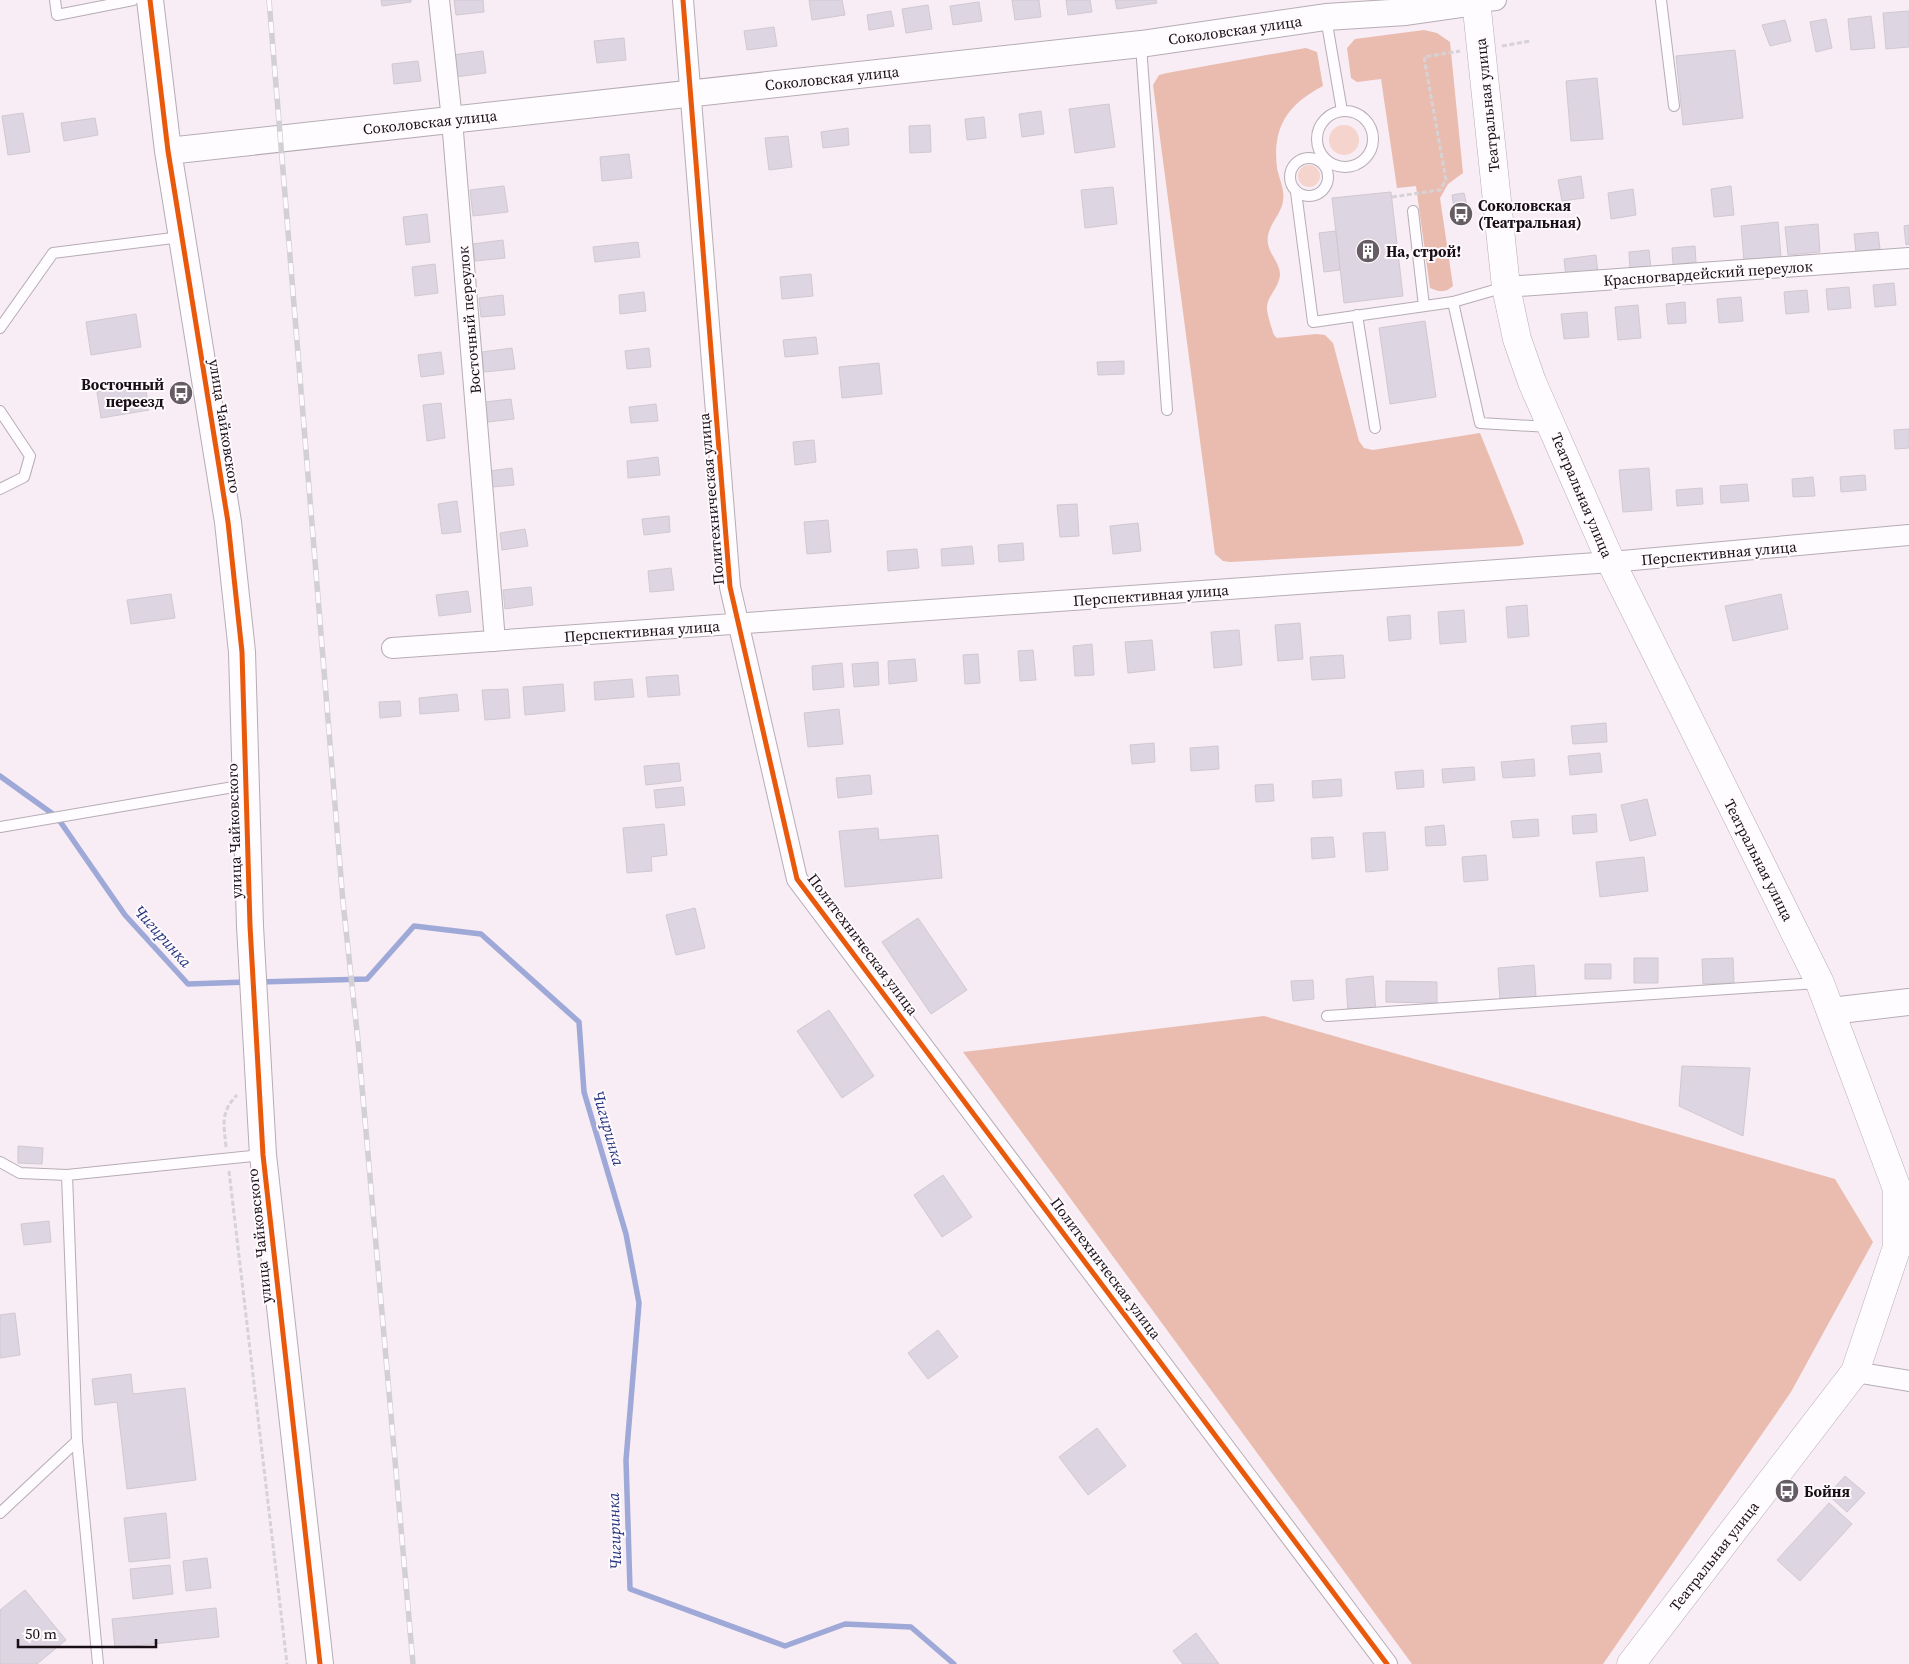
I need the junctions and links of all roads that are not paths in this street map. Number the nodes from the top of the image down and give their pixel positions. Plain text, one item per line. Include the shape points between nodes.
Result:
1 (55, 0) edge
2 (133, 0) edge
3 (150, 0) edge
4 (439, 0) edge
5 (683, 0) edge
6 (1661, 0) edge
7 (1483, 1) edge
8 (1326, 17) junction
9 (1140, 44) junction
10 (690, 94) junction
11 (1674, 106) dead end
12 (1342, 111) junction
13 (452, 120) junction
14 (1317, 143) junction
15 (168, 151) junction
16 (1300, 160) junction
17 (1296, 192) junction
18 (1413, 211) dead end
19 (181, 237) junction
20 (1909, 258) edge
21 (1506, 287) junction
22 (1452, 302) junction
23 (1424, 306) junction
24 (1357, 316) junction
25 (0, 328) edge
26 (1167, 410) dead end
27 (0, 411) edge
28 (1375, 428) dead end
29 (1553, 428) junction
30 (0, 490) edge
31 (1909, 534) edge
32 (1611, 562) junction
33 (739, 625) junction
34 (495, 641) junction
35 (392, 648) dead end
36 (245, 785) junction
37 (0, 826) edge
38 (1820, 983) junction
39 (1909, 1002) edge
40 (1831, 1011) junction
41 (1327, 1016) dead end
42 (263, 1155) junction
43 (0, 1162) edge
44 (67, 1175) junction
45 (1855, 1372) junction
46 (1909, 1381) edge
47 (77, 1441) junction
48 (0, 1513) edge
49 (98, 1664) edge
50 (320, 1664) edge
51 (1387, 1664) edge
52 (1631, 1664) edge

1 - 2 lane via 57,14
3 - 15 street, улица Чайковского
4 - 13 street, Восточный переулок
5 - 10 street, Политехническая улица
6 - 11 lane
7 - 8 street, Соколовская улица via 1406,12
7 - 21 main road, Театральная улица
8 - 9 street, Соколовская улица
8 - 12 lane
9 - 10 street, Соколовская улица
9 - 26 lane
10 - 13 street, Соколовская улица
10 - 33 street, Политехническая улица via 730,587
12 - 14 lane via 1329,115 1322,122
12 - 14 lane via 1360,115 1370,126 1372,144 1366,157 1350,166 1336,166 1325,159
13 - 15 street, Соколовская улица
13 - 34 street, Восточный переулок
14 - 16 lane
15 - 19 street, улица Чайковского
16 - 17 lane via 1290,175
16 - 17 lane via 1319,160 1328,170 1329,177 1325,189 1314,196 1302,196
17 - 24 lane via 1313,322
18 - 23 lane
19 - 25 lane via 53,253
19 - 36 street, улица Чайковского via 228,522 242,652
20 - 21 street, Красногвардейский переулок
21 - 22 lane
21 - 29 main road, Театральная улица via 1517,340
22 - 23 lane
22 - 29 lane via 1480,423
23 - 24 lane
24 - 28 lane
27 - 30 lane via 30,456 24,476
29 - 32 main road, Театральная улица
31 - 32 street, Перспективная улица
32 - 33 street, Перспективная улица
32 - 38 main road, Театральная улица
33 - 34 street, Перспективная улица
33 - 51 street, Политехническая улица via 797,879
34 - 35 street, Перспективная улица
36 - 37 lane
36 - 42 street, улица Чайковского
38 - 40 main road, Театральная улица
38 - 41 lane
39 - 40 street
40 - 45 main road, Театральная улица via 1897,1189 1897,1247
42 - 44 lane
42 - 50 street, улица Чайковского
43 - 44 lane via 20,1173
44 - 47 lane
45 - 46 street
45 - 52 main road, Театральная улица
47 - 48 lane
47 - 49 lane

